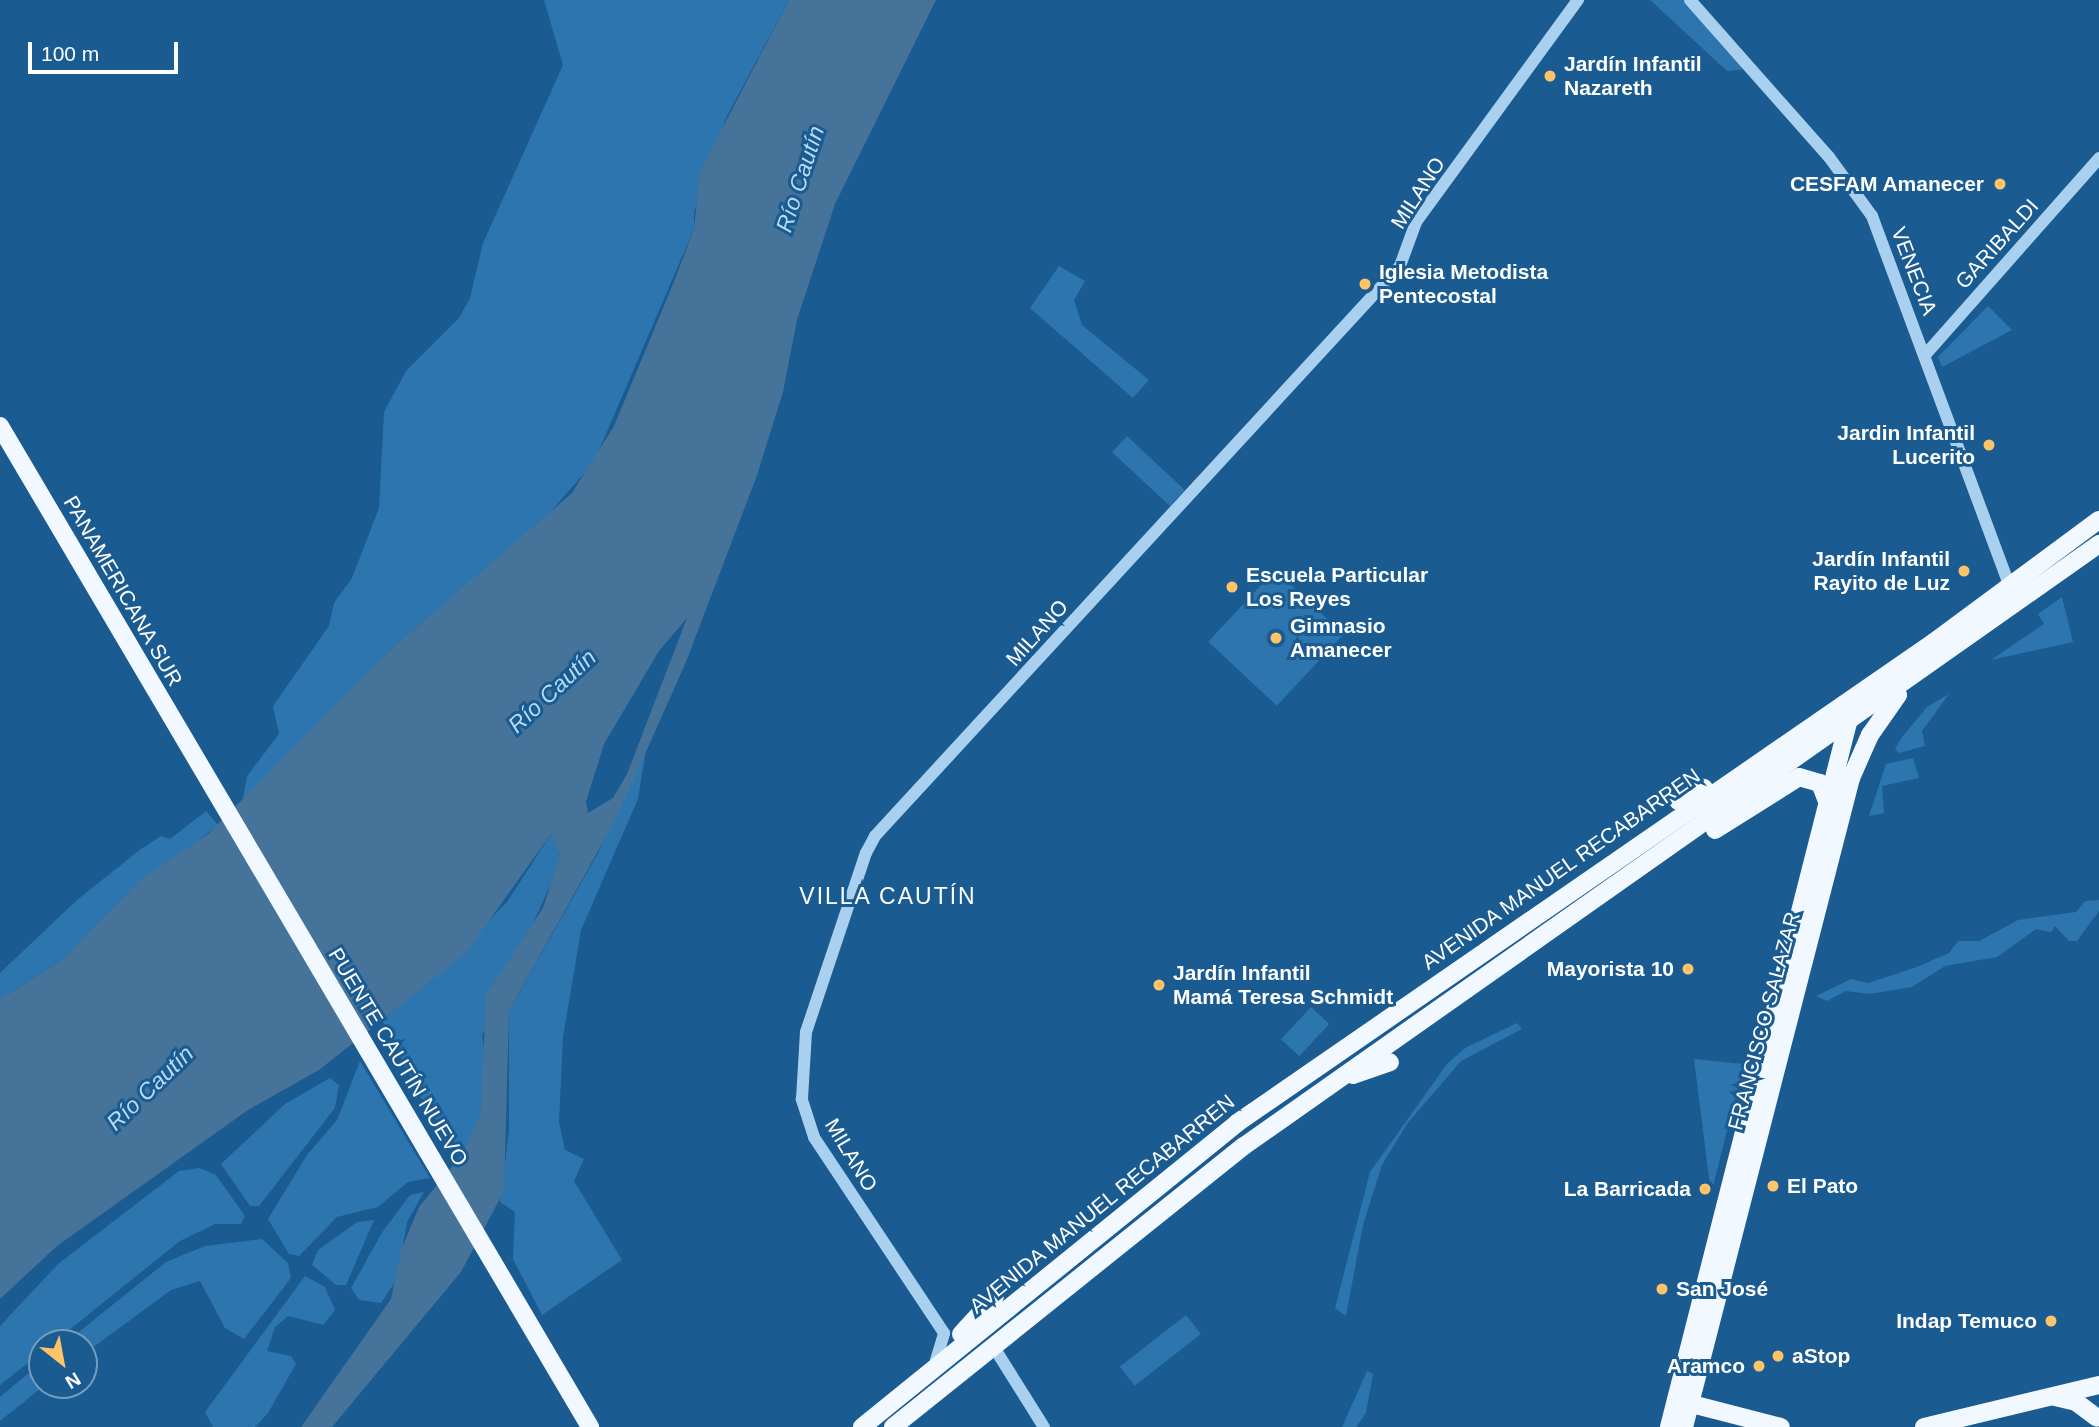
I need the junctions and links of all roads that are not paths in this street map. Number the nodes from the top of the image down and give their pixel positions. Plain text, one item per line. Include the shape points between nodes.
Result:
1 (1578, 0) edge
2 (1689, 0) edge
3 (2099, 158) edge
4 (1925, 355) junction
5 (0, 426) edge
6 (2099, 520) edge
7 (2099, 544) edge
8 (2010, 576) junction
9 (2011, 607) junction
10 (1943, 657) junction
11 (1870, 668) dead end
12 (1858, 693) junction
13 (1848, 721) junction
14 (1748, 767) junction
15 (1764, 777) junction
16 (207, 780) joint
17 (1678, 801) dead end
18 (1827, 801) junction
19 (1342, 1046) junction
20 (1390, 1062) dead end
21 (1289, 1073) dead end
22 (1330, 1084) junction
23 (1194, 1154) junction
24 (1168, 1204) junction
25 (995, 1297) dead end
26 (1019, 1299) junction
27 (995, 1349) junction
28 (936, 1360) junction
29 (915, 1383) junction
30 (2092, 1383) edge
31 (2048, 1397) junction
32 (1684, 1401) junction
33 (577, 1405) junction
34 (1719, 1412) junction
35 (2098, 1417) edge
36 (582, 1427) edge
37 (590, 1427) edge
38 (598, 1427) edge
39 (862, 1427) edge
40 (892, 1427) edge
41 (1044, 1427) edge
42 (1669, 1427) edge
43 (1686, 1427) edge
44 (1781, 1427) edge
45 (1924, 1427) edge

1 - 28 street, MILANO via 1416,222 1400,266 876,836 866,853 806,1032 802,1100 814,1137 944,1333
2 - 4 street, VENECIA via 1864,202
3 - 4 street, GARIBALDI
4 - 8 street, VENECIA
5 - 16 main road, PANAMERICANA SUR
6 - 8 main road, AVENIDA MANUEL RECABARREN
7 - 9 main road, AVENIDA MANUEL RECABARREN
8 - 9 street, VENECIA
8 - 12 main road, AVENIDA MANUEL RECABARREN
9 - 10 main road, AVENIDA MANUEL RECABARREN
10 - 13 main road, AVENIDA MANUEL RECABARREN
10 - 32 main road, FRANCISCO SALAZAR via 1889,705 1851,778
11 - 12 main road, FRANCISCO SALAZAR
12 - 13 main road, FRANCISCO SALAZAR
12 - 14 main road, AVENIDA MANUEL RECABARREN
13 - 15 main road, AVENIDA MANUEL RECABARREN
13 - 18 main road, FRANCISCO SALAZAR
14 - 17 main road
14 - 19 main road, AVENIDA MANUEL RECABARREN
15 - 18 main road via 1715,830 1799,777 1820,783
15 - 22 main road, AVENIDA MANUEL RECABARREN
16 - 33 main road, PUENTE CAUTÍN NUEVO
18 - 32 main road, FRANCISCO SALAZAR
19 - 21 main road
19 - 23 main road, AVENIDA MANUEL RECABARREN
20 - 22 main road
22 - 24 main road, AVENIDA MANUEL RECABARREN
23 - 24 main road via 1185,1184
23 - 26 main road, AVENIDA MANUEL RECABARREN
24 - 27 main road, AVENIDA MANUEL RECABARREN
25 - 28 main road
26 - 27 main road
26 - 29 main road, AVENIDA MANUEL RECABARREN
27 - 29 main road
27 - 40 main road, AVENIDA MANUEL RECABARREN
27 - 41 street
28 - 29 main road
29 - 39 main road, AVENIDA MANUEL RECABARREN
30 - 31 main road
30 - 35 main road
31 - 35 main road via 2076,1402
31 - 45 main road
32 - 34 main road
32 - 42 main road, FRANCISCO SALAZAR
32 - 43 main road, FRANCISCO SALAZAR
33 - 36 main road
33 - 37 main road
33 - 38 main road
34 - 43 main road via 1703,1415
34 - 44 main road

